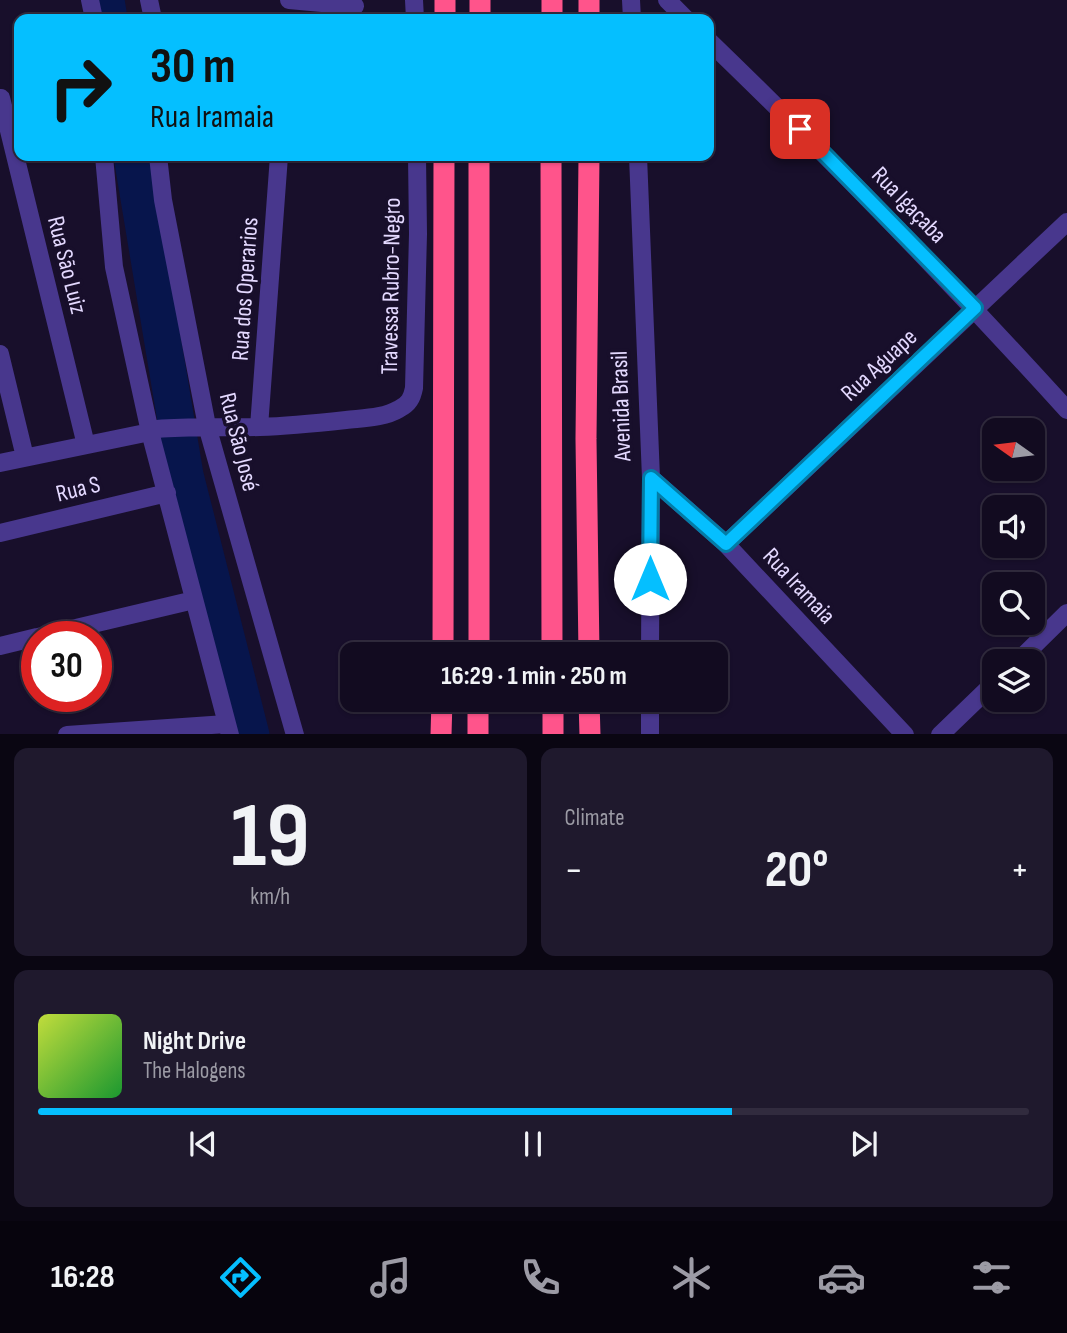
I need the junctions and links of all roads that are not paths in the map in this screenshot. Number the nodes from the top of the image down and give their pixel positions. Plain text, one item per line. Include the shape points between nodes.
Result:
1 (289, 0) edge
2 (667, 0) edge
3 (355, 6) dead end
4 (682, 14) edge
5 (714, 46) edge
6 (1, 97) edge
7 (14, 150) edge
8 (17, 161) edge
9 (104, 161) edge
10 (159, 161) edge
11 (279, 161) edge
12 (417, 161) edge
13 (444, 161) edge
14 (479, 161) edge
15 (551, 161) edge
16 (589, 161) edge
17 (638, 161) edge
18 (1067, 222) edge
19 (975, 308) junction
20 (0, 354) edge
21 (1067, 410) edge
22 (201, 426) junction
23 (259, 427) junction
24 (154, 430) junction
25 (86, 444) junction
26 (25, 457) junction
27 (0, 463) edge
28 (651, 478) junction
29 (167, 493) junction
30 (0, 533) edge
31 (726, 544) junction
32 (194, 600) junction
33 (1067, 613) edge
34 (105, 621) edge
35 (21, 641) edge
36 (443, 642) edge
37 (479, 642) edge
38 (552, 642) edge
39 (589, 642) edge
40 (650, 642) edge
41 (0, 646) edge
42 (1030, 649) edge
43 (982, 694) edge
44 (442, 712) edge
45 (478, 712) edge
46 (553, 712) edge
47 (589, 712) edge
48 (650, 712) edge
49 (228, 729) edge
50 (67, 734) edge
51 (295, 734) edge
52 (441, 734) edge
53 (478, 734) edge
54 (553, 734) edge
55 (590, 734) edge
56 (650, 734) edge
57 (905, 734) edge
58 (940, 734) edge

1 - 3 street
2 - 4 street
5 - 19 street, Rua Igaçaba
6 - 7 street, Rua São Luiz
8 - 25 street, Rua São Luiz
9 - 24 street via 114,267
10 - 22 street, Rua São José
11 - 23 street, Rua dos Operarios
12 - 23 street, Travessa Rubro-Negro via 411,398 398,411 371,417
13 - 36 highway
14 - 37 highway
15 - 38 highway
16 - 39 highway, Avenida Brasil
17 - 28 street, Avenida Brasil
18 - 19 street, Rua Aguape
19 - 21 street, Rua Igaçaba
19 - 31 street, Rua Aguape
20 - 26 street
22 - 23 street
22 - 24 street
22 - 51 street, Rua São José
24 - 25 street
24 - 29 street
25 - 26 street
26 - 27 street
28 - 31 street, Rua Iramaia
28 - 40 street, Avenida Brasil
29 - 30 street, Rua S
29 - 32 street
31 - 57 street, Rua Iramaia
32 - 34 street
32 - 49 street
33 - 42 street
35 - 41 street
43 - 58 street
44 - 52 highway
45 - 53 highway
46 - 54 highway
47 - 55 highway
48 - 56 street
49 - 50 street

